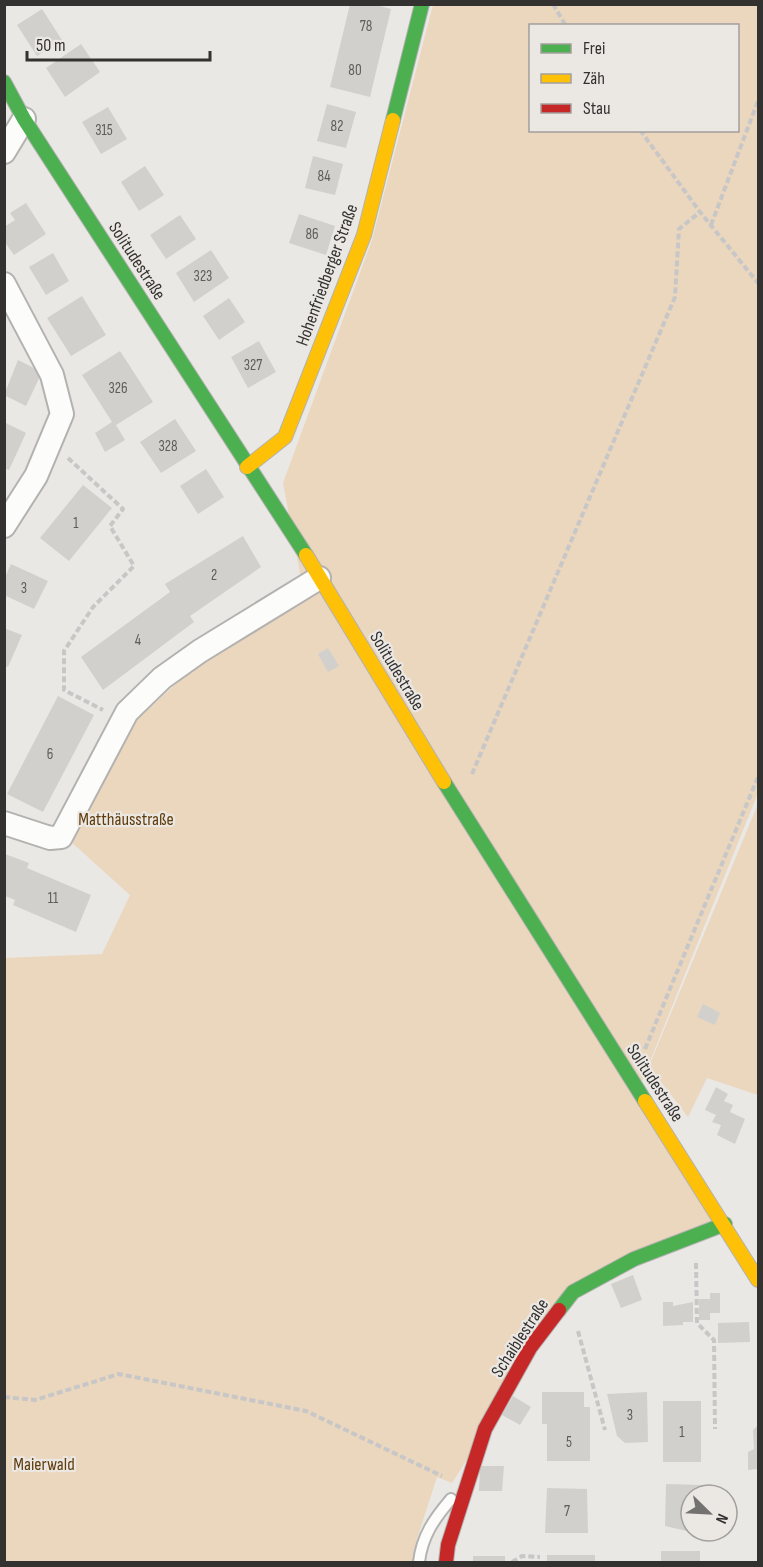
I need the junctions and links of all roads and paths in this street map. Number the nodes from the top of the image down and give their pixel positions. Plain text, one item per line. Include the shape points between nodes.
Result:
1 (422, 4) edge
2 (553, 4) edge
3 (565, 24) edge
4 (4, 82) edge
5 (759, 101) edge
6 (24, 119) junction
7 (641, 132) edge
8 (4, 152) edge
9 (699, 212) junction
10 (711, 226) junction
11 (759, 283) edge
12 (4, 284) edge
13 (49, 445) junction
14 (247, 467) junction
15 (4, 526) edge
16 (319, 578) junction
17 (123, 720) junction
18 (759, 777) edge
19 (459, 806) junction
20 (4, 824) edge
21 (632, 1080) junction
22 (725, 1224) junction
23 (695, 1235) junction
24 (759, 1280) edge
25 (560, 1310) junction
26 (4, 1397) edge
27 (605, 1430) dead end
28 (715, 1430) dead end
29 (469, 1479) junction
30 (540, 1557) dead end
31 (419, 1563) edge
32 (446, 1563) edge
33 (512, 1563) edge

1 - 14 main road, Hohenfriedberger Straße via 360,245 285,437
2 - 3 path
4 - 6 main road, Solitudestraße
5 - 10 path
6 - 8 street
6 - 14 main road, Solitudestraße
7 - 9 path
9 - 10 path
9 - 19 path via 680,229 675,297
10 - 11 path
12 - 13 street via 52,375 62,414
13 - 15 street via 36,476
13 - 17 path via 123,509 110,526 134,566 93,607 64,651 63,671 64,690
14 - 16 main road, Solitudestraße
16 - 17 street via 162,678
16 - 19 main road, Solitudestraße
17 - 20 street via 61,837 50,838
18 - 21 path
19 - 21 main road, Solitudestraße
21 - 22 main road, Solitudestraße
22 - 23 main road, Schaiblestraße
22 - 24 main road, Solitudestraße
23 - 25 main road, Schaiblestraße via 634,1259 573,1292
23 - 28 path via 697,1323 714,1340
25 - 27 path via 574,1318
25 - 29 main road, Schaiblestraße via 530,1348 485,1429
26 - 29 path via 35,1400 119,1374 306,1411 441,1476
29 - 31 lane via 433,1520 421,1545
29 - 32 main road, Schaiblestraße
30 - 33 path via 522,1556

